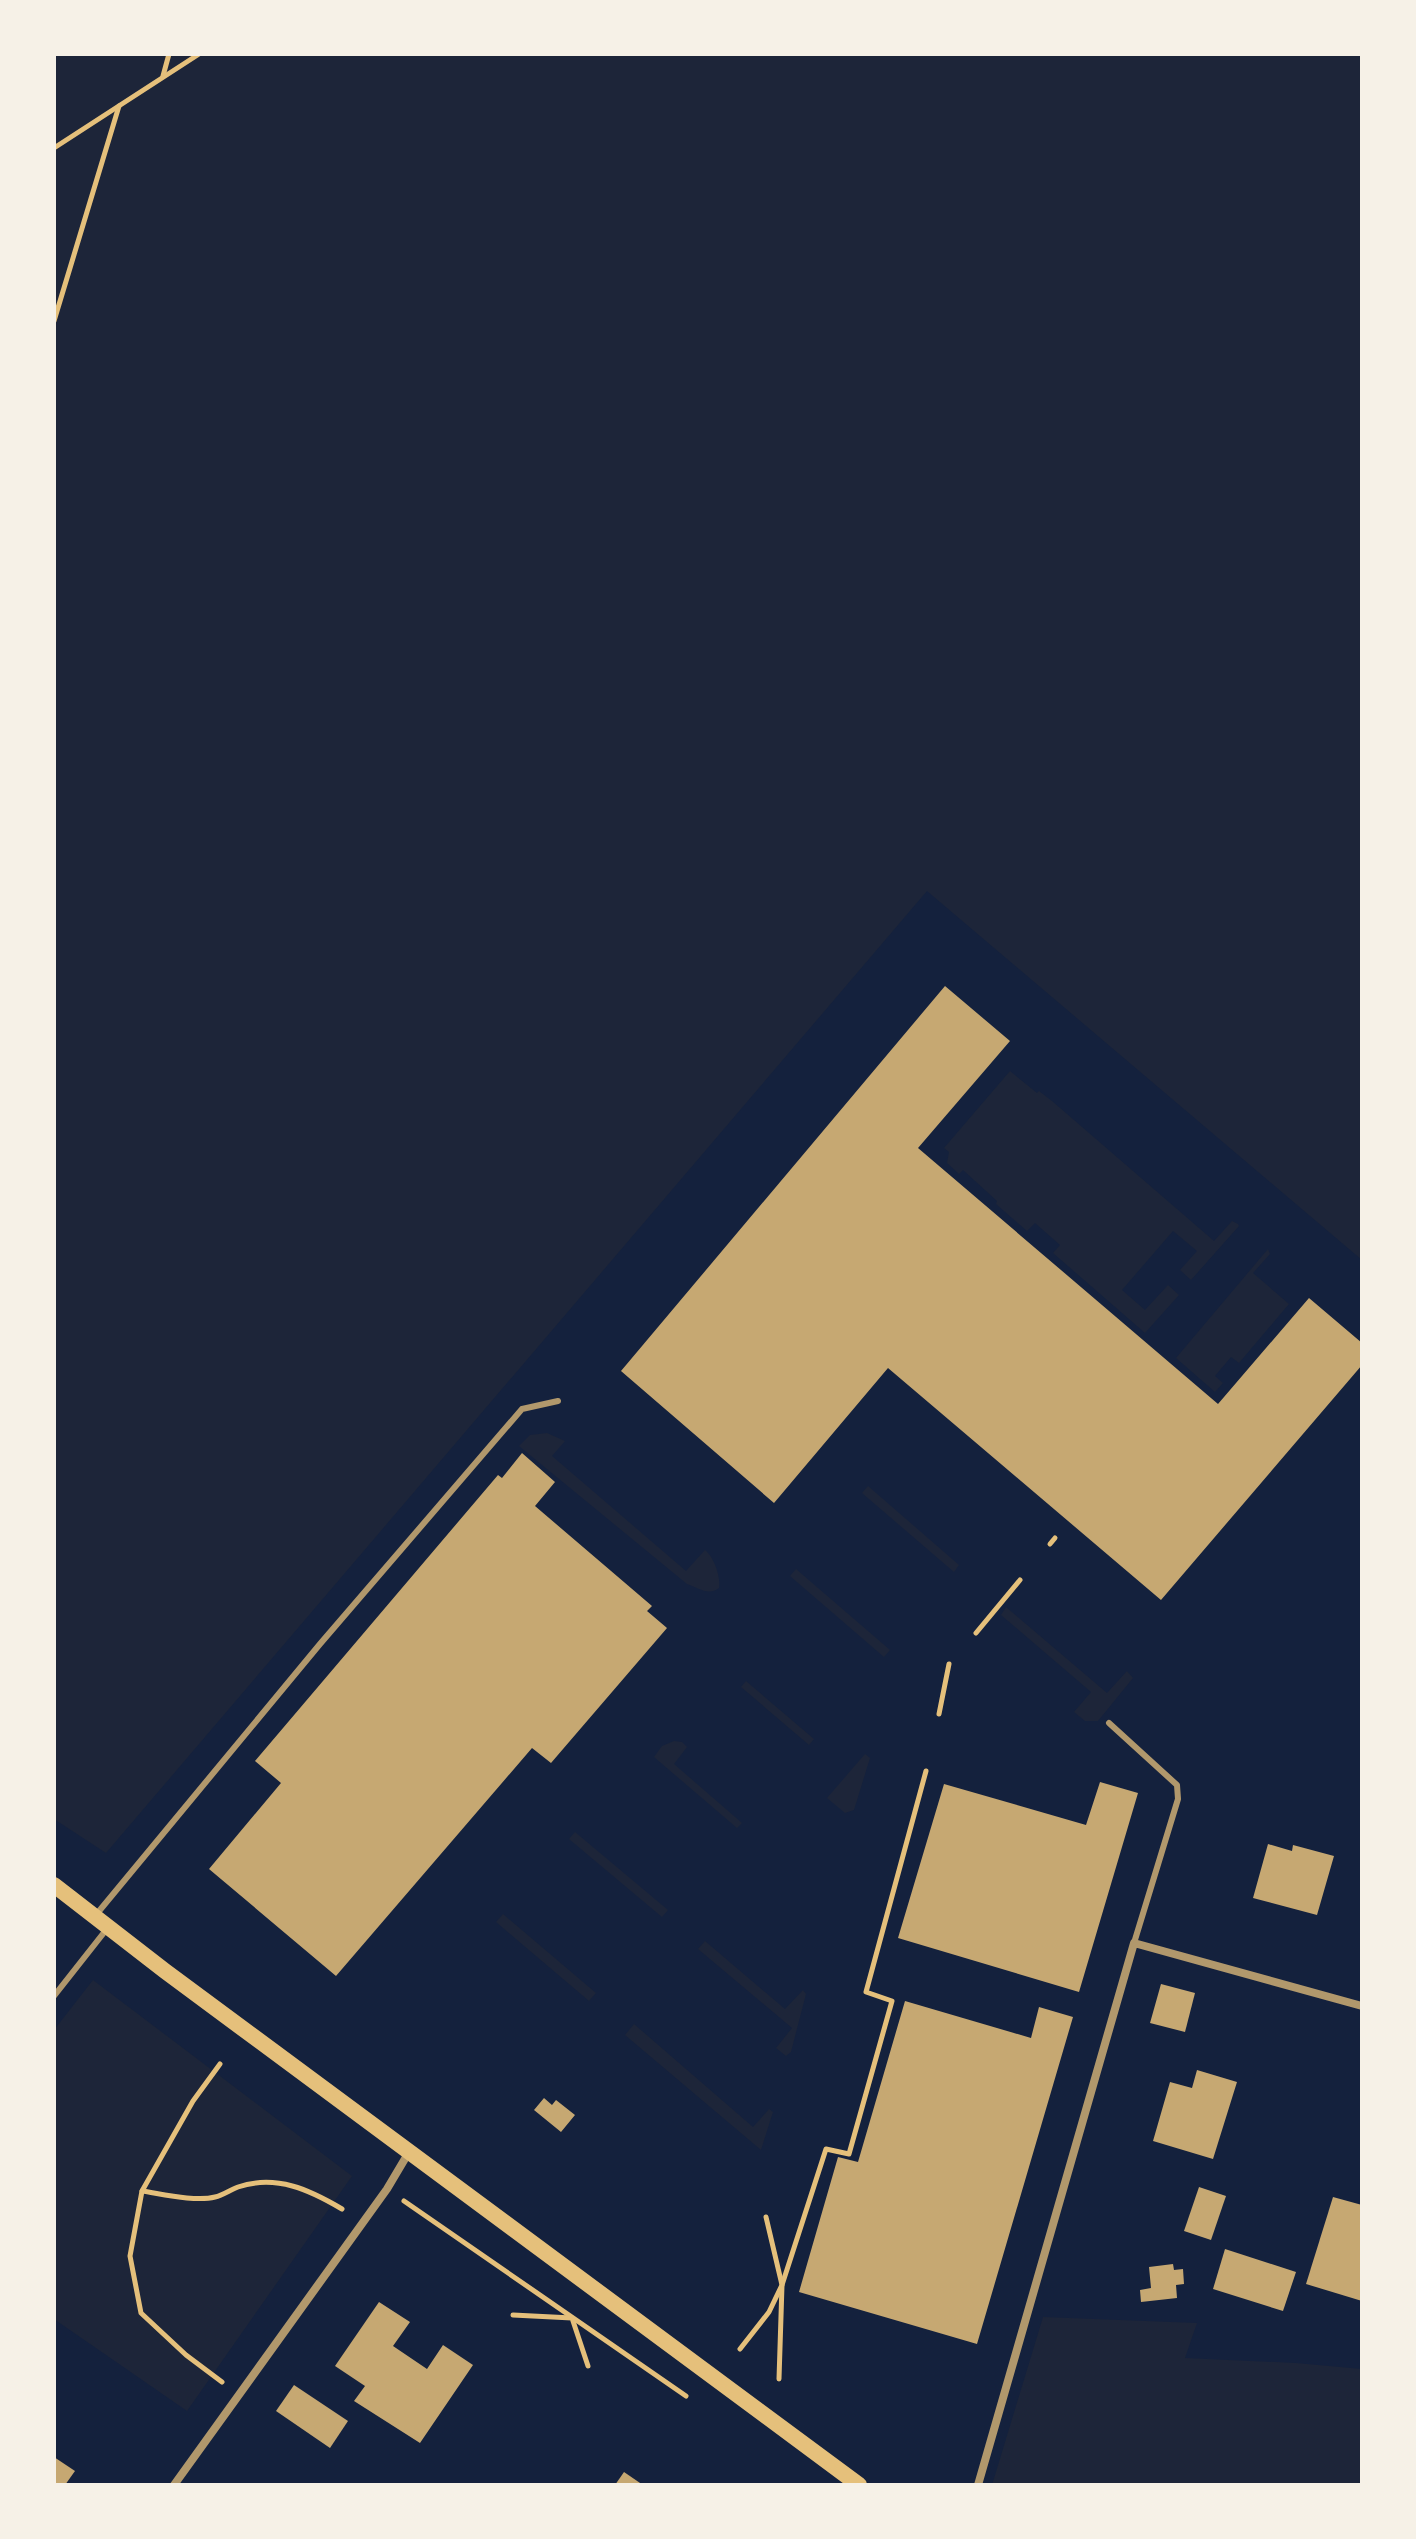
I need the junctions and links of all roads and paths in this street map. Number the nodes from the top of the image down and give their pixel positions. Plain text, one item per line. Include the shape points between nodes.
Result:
1 (169, 54) edge
2 (199, 54) edge
3 (163, 77) junction
4 (119, 106) junction
5 (54, 148) edge
6 (54, 321) edge
7 (558, 1401) dead end
8 (1055, 1538) dead end
9 (1050, 1544) dead end
10 (1020, 1580) dead end
11 (976, 1633) dead end
12 (949, 1664) dead end
13 (939, 1714) dead end
14 (1109, 1723) dead end
15 (926, 1771) dead end
16 (54, 1885) edge
17 (95, 1916) junction
18 (109, 1927) junction
19 (1134, 1943) junction
20 (54, 1996) edge
21 (1362, 2006) edge
22 (220, 2064) dead end
23 (409, 2152) junction
24 (387, 2189) junction
25 (142, 2191) junction
26 (766, 2217) dead end
27 (364, 2222) junction
28 (782, 2285) junction
29 (513, 2315) dead end
30 (572, 2318) junction
31 (740, 2349) dead end
32 (588, 2366) dead end
33 (779, 2379) dead end
34 (239, 2394) junction
35 (691, 2400) dead end
36 (174, 2485) edge
37 (859, 2485) edge
38 (978, 2485) edge

1 - 3 path
2 - 3 path
3 - 4 path
4 - 5 path
4 - 6 path
7 - 17 lane via 522,1409
8 - 9 path
10 - 11 path
12 - 13 path
14 - 19 lane via 1177,1785 1178,1799
15 - 28 path via 866,1992 892,2001 849,2154 826,2149
16 - 17 main road
17 - 18 main road
18 - 20 lane
18 - 23 main road
19 - 21 street
19 - 38 street
22 - 25 path
23 - 24 street
23 - 37 main road
24 - 27 street
24 - 30 path
25 - 27 path via 214,2198 240,2186 282,2182 314,2193
25 - 34 path via 130,2256 141,2313
26 - 28 path
27 - 34 street
28 - 31 path
28 - 33 path
29 - 30 path
30 - 32 path
30 - 35 path
34 - 36 street

